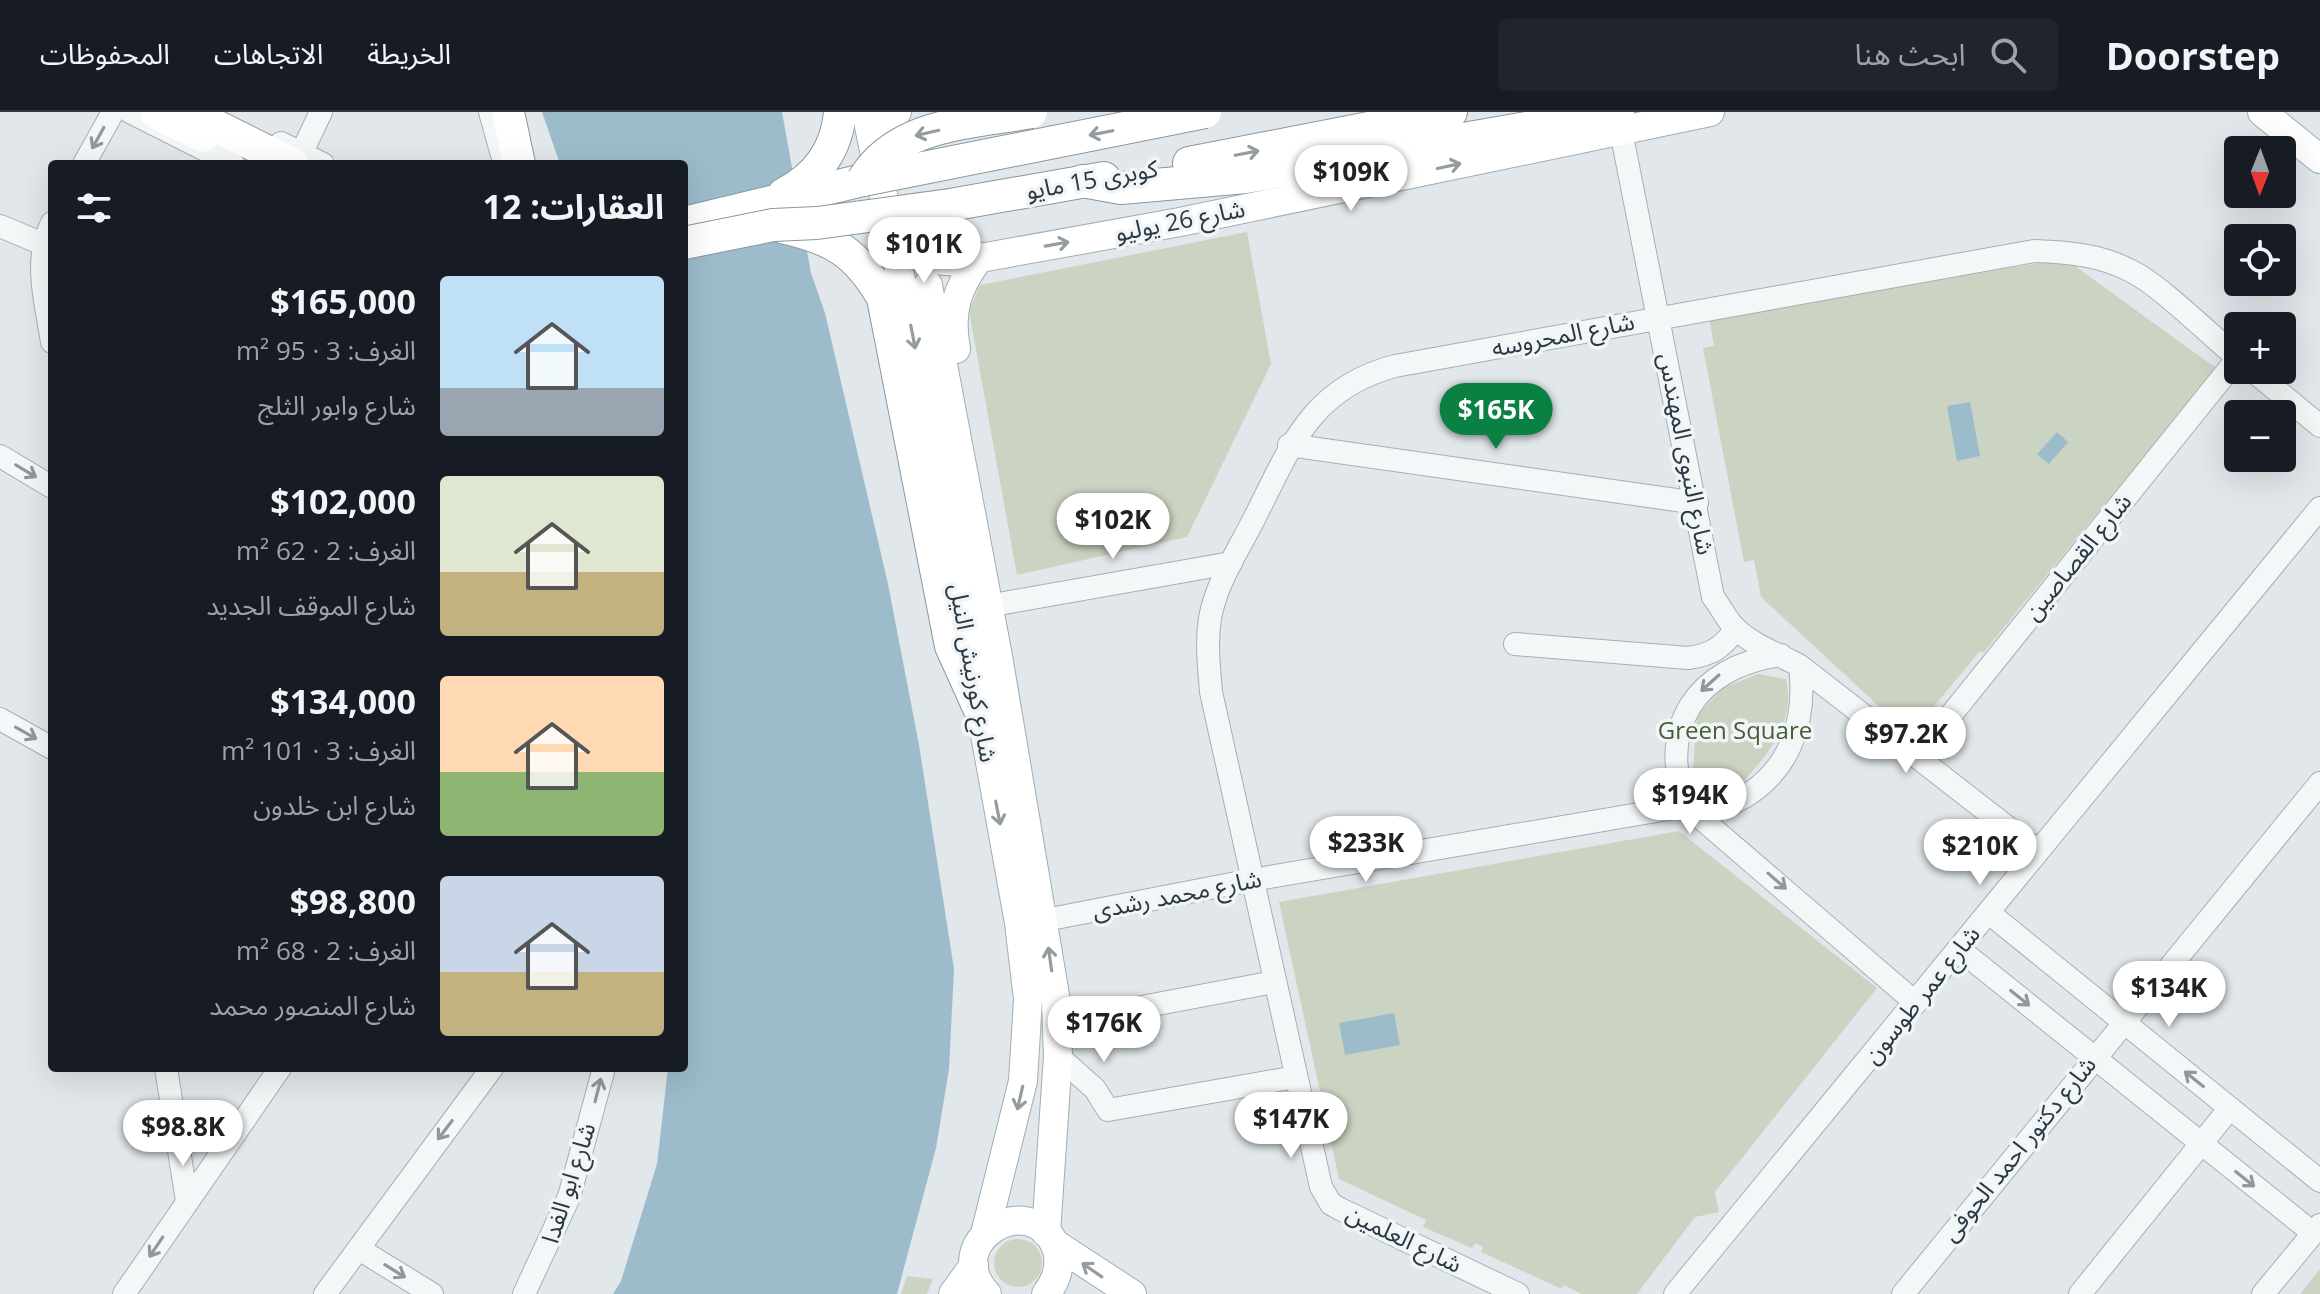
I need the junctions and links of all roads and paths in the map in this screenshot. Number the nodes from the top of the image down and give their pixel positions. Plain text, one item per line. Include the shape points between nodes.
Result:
1 (113, 112) edge
2 (130, 112) edge
3 (156, 112) edge
4 (188, 112) edge
5 (222, 112) edge
6 (321, 112) edge
7 (489, 112) edge
8 (508, 112) edge
9 (840, 112) edge
10 (866, 112) edge
11 (897, 112) edge
12 (1031, 112) edge
13 (1205, 112) edge
14 (1451, 112) edge
15 (1710, 112) edge
16 (2262, 112) edge
17 (1619, 121) edge
18 (874, 147) junction
19 (297, 159) edge
20 (2320, 159) edge
21 (86, 160) edge
22 (225, 160) edge
23 (251, 160) edge
24 (494, 160) edge
25 (503, 160) edge
26 (518, 160) edge
27 (863, 180) junction
28 (1082, 181) junction
29 (763, 217) junction
30 (0, 226) edge
31 (48, 232) edge
32 (691, 233) edge
33 (892, 233) junction
34 (43, 244) junction
35 (980, 257) junction
36 (928, 285) tunnel mouth
37 (48, 316) edge
38 (1659, 317) junction
39 (2224, 346) edge
40 (2224, 375) edge
41 (2269, 384) edge
42 (2320, 426) edge
43 (1289, 445) junction
44 (0, 456) edge
45 (48, 485) edge
46 (1697, 503) junction
47 (2320, 508) edge
48 (1231, 563) junction
49 (1004, 603) junction
50 (1736, 629) junction
51 (1515, 644) dead end
52 (1790, 660) junction
53 (979, 708) junction
54 (0, 719) edge
55 (48, 746) edge
56 (1918, 756) junction
57 (2320, 783) edge
58 (1023, 807) junction
59 (1691, 812) junction
60 (2038, 851) junction
61 (1252, 880) junction
62 (1989, 913) junction
63 (1045, 920) junction
64 (1959, 949) junction
65 (1274, 982) junction
66 (1916, 1003) junction
67 (2123, 1021) junction
68 (1057, 1023) junction
69 (1058, 1056) junction
70 (2093, 1057) junction
71 (167, 1072) edge
72 (277, 1072) edge
73 (489, 1072) edge
74 (603, 1072) edge
75 (1296, 1077) junction
76 (2230, 1108) junction
77 (1010, 1139) junction
78 (2201, 1144) junction
79 (1054, 1149) junction
80 (2320, 1181) edge
81 (187, 1201) junction
82 (2316, 1229) edge
83 (985, 1234) junction
84 (1050, 1238) junction
85 (359, 1249) junction
86 (974, 1265) junction
87 (1508, 1292) edge
88 (124, 1294) edge
89 (325, 1294) edge
90 (432, 1294) edge
91 (524, 1294) edge
92 (953, 1294) edge
93 (987, 1294) edge
94 (1046, 1294) edge
95 (1132, 1294) edge
96 (1675, 1294) edge
97 (1903, 1294) edge
98 (2080, 1294) edge
99 (2263, 1294) edge

1 -> 21 street
2 - 22 street
3 - 23 highway
4 - 19 highway
5 - 19 street
6 - 19 street
7 - 24 street
7 - 25 street
8 - 26 highway
9 - 29 highway via 829,153 814,174
10 - 18 main road, شارع كورنيش النيل
11 - 18 main road
12 -> 27 highway, bridge via 909,138 886,151
13 -> 27 highway, كوبرى 15 مايو, bridge
28 -> 14 highway, كوبرى 15 مايو
15 - 17 main road, شارع 26 يوليو
16 - 20 main road
17 - 28 highway via 1246,177 1121,188
35 -> 17 main road, شارع 26 يوليو via 1195,219
17 - 38 street, شارع النبوى المهندس
18 - 33 main road, شارع كورنيش النيل
27 - 29 highway, كوبرى 15 مايو
28 - 29 highway, كوبرى 15 مايو, bridge via 919,210
29 - 32 highway, كوبرى 15 مايو, bridge
29 - 53 highway, bridge via 838,246 871,278 883,298 951,646
30 - 34 street
31 - 34 street
33 - 35 main road, شارع 26 يوليو via 932,260
33 -> 53 main road, شارع كورنيش النيل
34 - 37 street
35 - 49 main road via 955,299 953,333
36 - 58 main road, شارع كورنيش النيل
38 - 39 street, شارع المحروسه via 2000,255 2068,252 2134,272
38 - 43 street, شارع المحروسه via 1366,373 1340,388
38 - 46 street, شارع النبوى المهندس
40 - 56 street, شارع القصاصين
41 - 42 street
43 - 46 street
43 - 48 street, شارع المحروسه
44 -> 45 street
46 - 50 street, شارع النبوى المهندس via 1713,597
47 - 60 street, شارع عمر طوسون
48 - 49 street
48 - 61 street, شارع المحروسه via 1218,585 1207,656
49 - 58 main road via 1034,760
50 - 51 street via 1723,646 1688,658
50 - 52 street, شارع النبوى المهندس
52 - 56 street, شارع النبوى المهندس
52 - 59 street via 1803,695 1800,724 1789,751 1751,794 1724,807
52 -> 59 street via 1750,659 1722,672 1698,693 1682,720 1674,750 1676,781
53 -> 77 main road, شارع كورنيش النيل via 1028,999 1023,1081
54 -> 55 street
56 - 60 street, شارع النبوى المهندس
57 - 67 street, شارع دكتور احمد الحوفى
58 - 63 main road, شارع كورنيش النيل
59 - 61 street, شارع محمد رشدى via 1674,808
59 -> 66 street
60 - 62 street, شارع عمر طوسون
61 - 63 street, شارع محمد رشدى
61 - 65 street, شارع العلمين
62 - 64 street, شارع عمر طوسون
62 - 67 street
68 -> 63 main road, شارع كورنيش النيل
64 - 66 street, شارع عمر طوسون
64 -> 70 street
65 - 68 street
65 - 75 street, شارع العلمين
66 - 96 street, شارع عمر طوسون
67 - 70 street, شارع دكتور احمد الحوفى
76 -> 67 street
68 - 69 main road, شارع كورنيش النيل
69 - 75 street via 1087,1080 1108,1110
69 - 79 main road, شارع كورنيش النيل
70 - 78 street
70 - 97 street, شارع دكتور احمد الحوفى
71 - 81 street
72 - 81 street
73 -> 85 street
91 -> 74 street, شارع ابو الفدا via 569,1197
75 - 87 street, شارع العلمين via 1321,1187 1331,1204
76 - 78 street
76 - 80 street
77 - 79 main road
77 - 83 main road, شارع كورنيش النيل
78 -> 82 street
78 - 98 street
79 - 84 main road, شارع كورنيش النيل
81 -> 88 street
82 - 99 street
83 - 84 main road via 1009,1221 1022,1221
83 - 86 main road, شارع كورنيش النيل
84 - 94 main road, شارع كورنيش النيل via 1059,1270
95 -> 84 main road
85 - 89 street
85 -> 90 street
86 - 92 main road
86 - 93 main road

